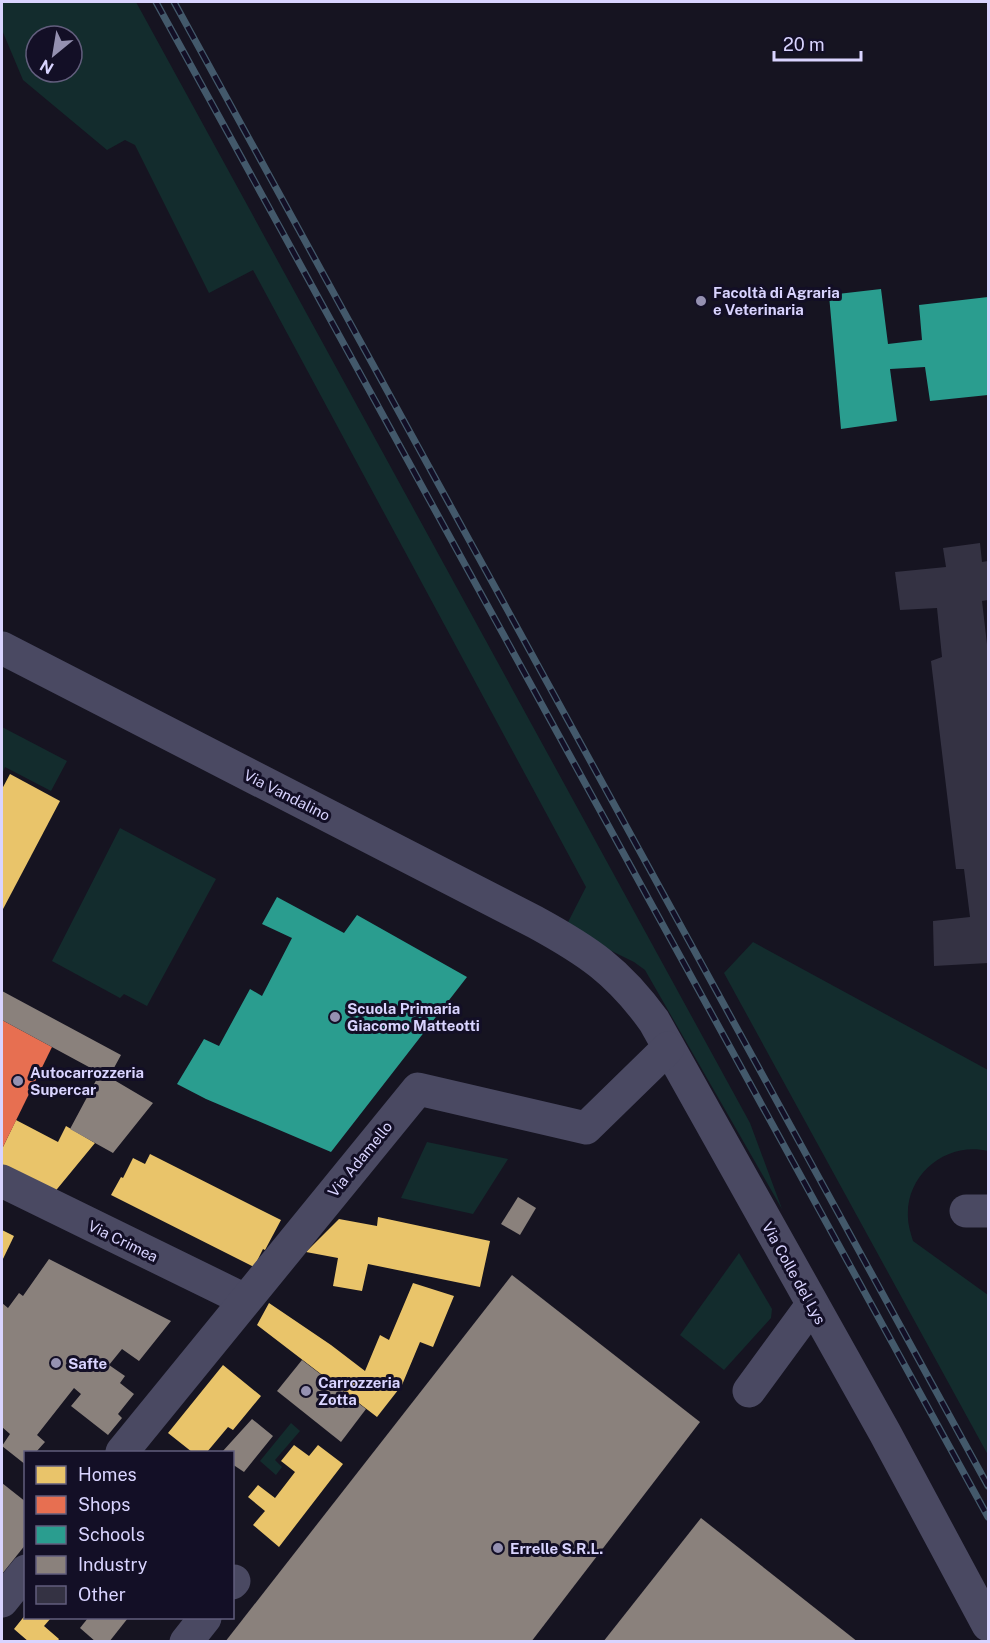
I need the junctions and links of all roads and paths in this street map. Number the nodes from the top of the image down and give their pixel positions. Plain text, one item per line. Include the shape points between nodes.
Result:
1 (2, 649) edge
2 (573, 943) joint
3 (668, 1048) junction
4 (2, 1181) edge
5 (245, 1300) junction
6 (812, 1305) junction
7 (749, 1391) dead end
8 (123, 1451) edge
9 (24, 1574) edge
10 (2, 1601) edge
11 (203, 1619) edge
12 (988, 1625) edge
13 (186, 1641) edge

1 - 2 street, Via Vandalino
2 - 3 street, Via Colle del Lys via 606,966 634,994
3 - 5 street, Via Adamello via 586,1128 418,1089
3 - 6 street, Via Colle del Lys
4 - 5 street, Via Crimea
5 - 8 street, Via Adamello
6 - 7 street
6 - 12 street, Via Colle del Lys
9 - 10 street
11 - 13 street

